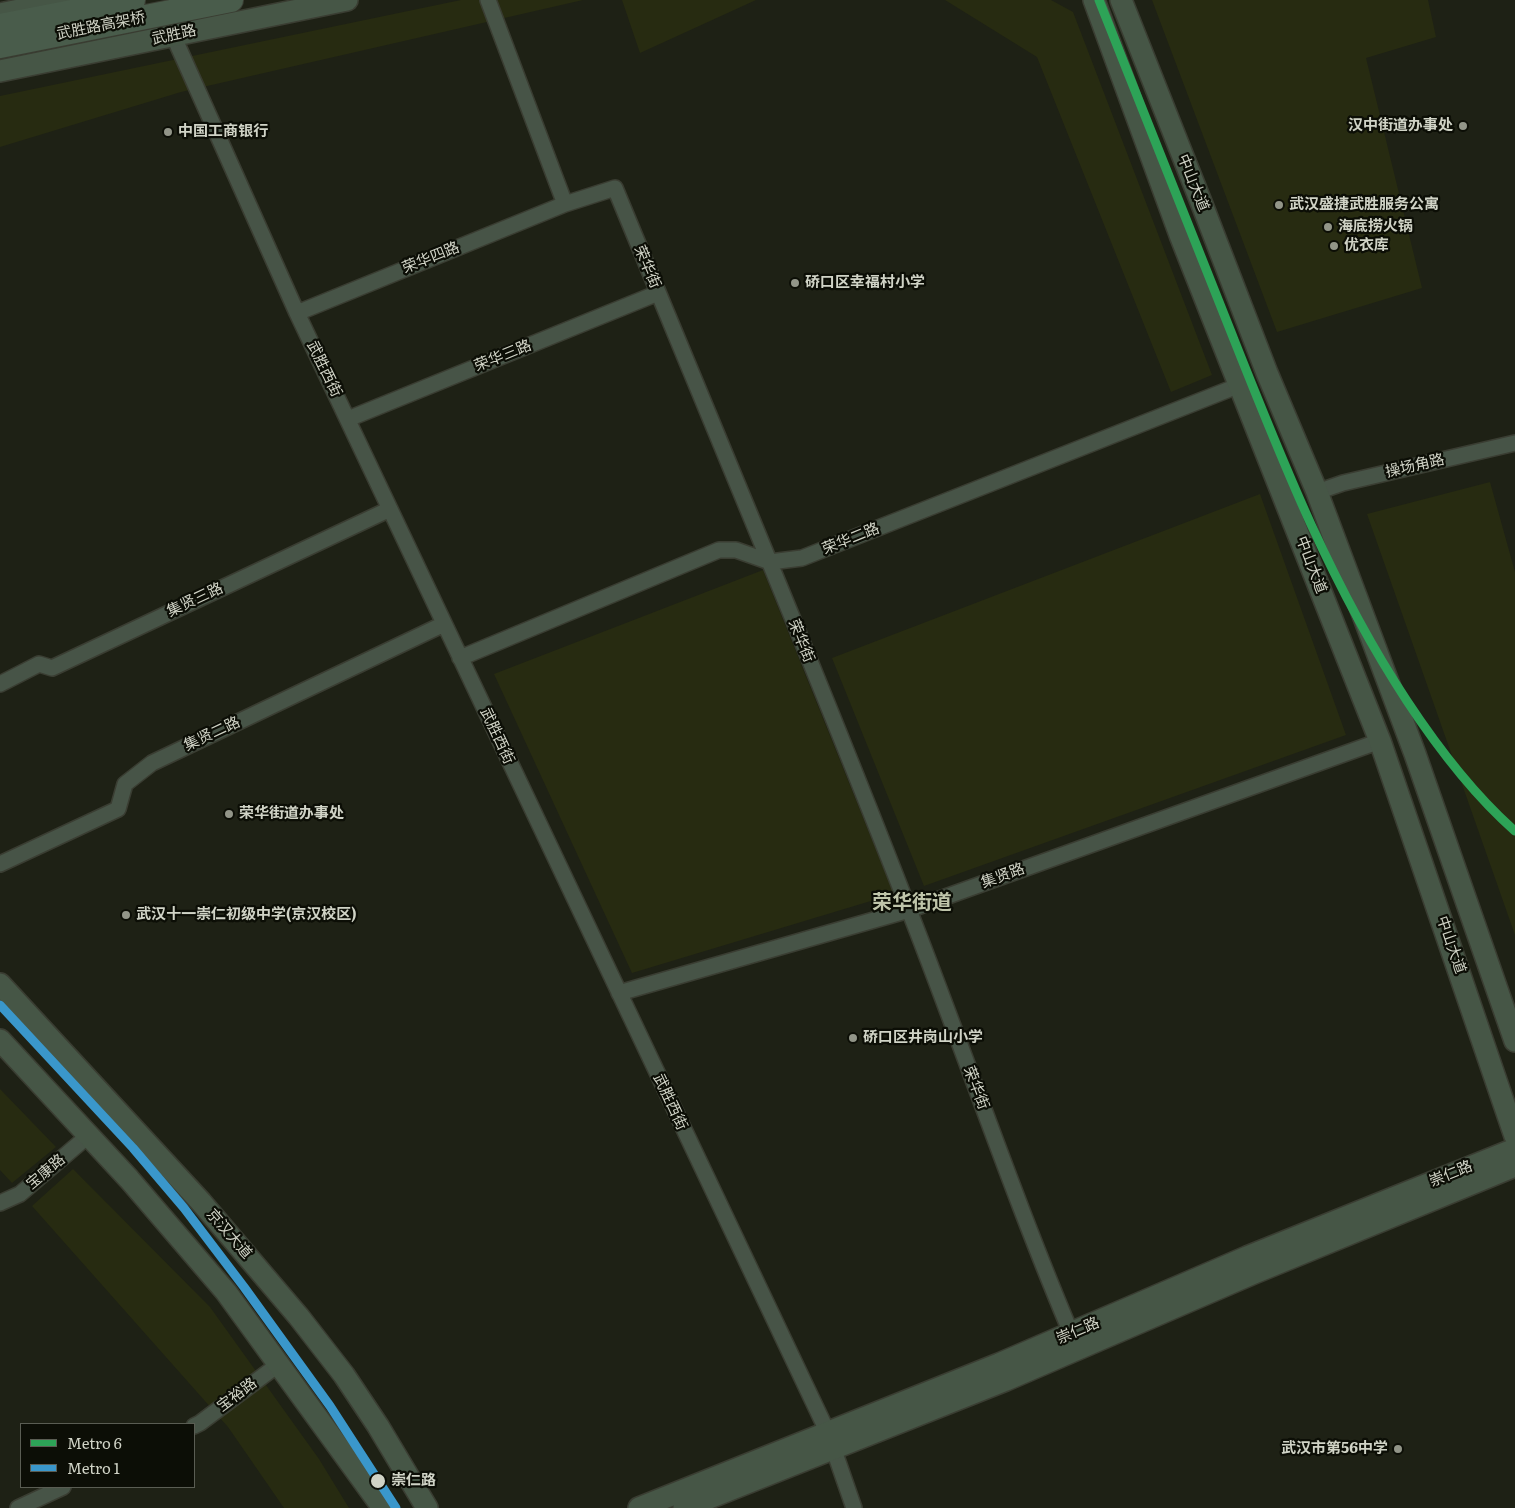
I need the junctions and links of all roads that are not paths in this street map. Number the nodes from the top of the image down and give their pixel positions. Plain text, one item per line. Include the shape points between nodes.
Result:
1 (67, 0) edge
2 (133, 0) edge
3 (231, 0) edge
4 (347, 0) edge
5 (488, 0) edge
6 (1094, 0) edge
7 (1121, 0) edge
8 (0, 14) edge
9 (0, 26) edge
10 (173, 36) junction
11 (0, 46) edge
12 (0, 71) edge
13 (565, 204) junction
14 (658, 293) junction
15 (297, 313) junction
16 (1240, 385) junction
17 (348, 420) junction
18 (1515, 443) edge
19 (1316, 492) junction
20 (390, 509) junction
21 (770, 562) junction
22 (444, 624) junction
23 (460, 658) junction
24 (0, 684) edge
25 (1380, 741) junction
26 (0, 864) edge
27 (909, 910) junction
28 (0, 984) edge
29 (619, 994) junction
30 (0, 1040) edge
31 (1515, 1041) edge
32 (89, 1135) junction
33 (1515, 1136) edge
34 (1515, 1148) edge
35 (1515, 1166) edge
36 (0, 1203) edge
37 (1074, 1341) junction
38 (279, 1364) junction
39 (195, 1426) edge
40 (831, 1441) junction
41 (61, 1488) edge
42 (18, 1508) edge
43 (383, 1508) edge
44 (427, 1508) edge
45 (638, 1508) edge
46 (684, 1508) edge
47 (854, 1508) edge

1 - 8 main road
2 - 9 main road, 武胜路高架桥
3 - 11 main road, 武胜路高架桥
4 - 10 main road, 武胜路
5 - 13 street
6 - 16 main road, 中山大道 via 1180,236
7 - 19 main road, 中山大道 via 1266,374
10 - 12 main road, 武胜路
10 - 15 street, 武胜西街
13 - 14 street, 荣华街 via 615,188
13 - 15 street, 荣华四路
14 - 17 street, 荣华三路
14 - 21 street, 荣华街
15 - 17 street, 武胜西街
16 - 21 street, 荣华二路 via 802,558
16 - 25 main road, 中山大道
17 - 20 street, 武胜西街
18 - 19 street, 操场角路
19 - 31 main road, 中山大道 via 1415,754
20 - 22 street, 武胜西街
20 - 24 street, 集贤三路 via 52,668 39,664
21 - 23 street, 荣华二路 via 736,550 719,550
21 - 27 street, 荣华街
22 - 23 street, 武胜西街
22 - 26 street, 集贤二路 via 152,763 125,784 118,809
23 - 29 street, 武胜西街
25 - 27 street, 集贤路
25 - 33 main road, 中山大道
27 - 29 street, 集贤路
27 - 37 street, 荣华街
28 - 44 main road, 京汉大道 via 195,1195 299,1317 344,1375
29 - 40 street, 武胜西街
30 - 32 main road
32 - 36 street, 宝康路 via 20,1194
32 - 38 main road via 226,1292
34 - 37 main road, 崇仁路 via 1247,1257
35 - 37 main road, 崇仁路
37 - 40 main road, 崇仁路 via 999,1364
38 - 39 street, 宝裕路
38 - 43 main road
40 - 45 main road, 崇仁路
40 - 46 main road, 崇仁路
40 - 47 street, 武胜西街
41 - 42 street

